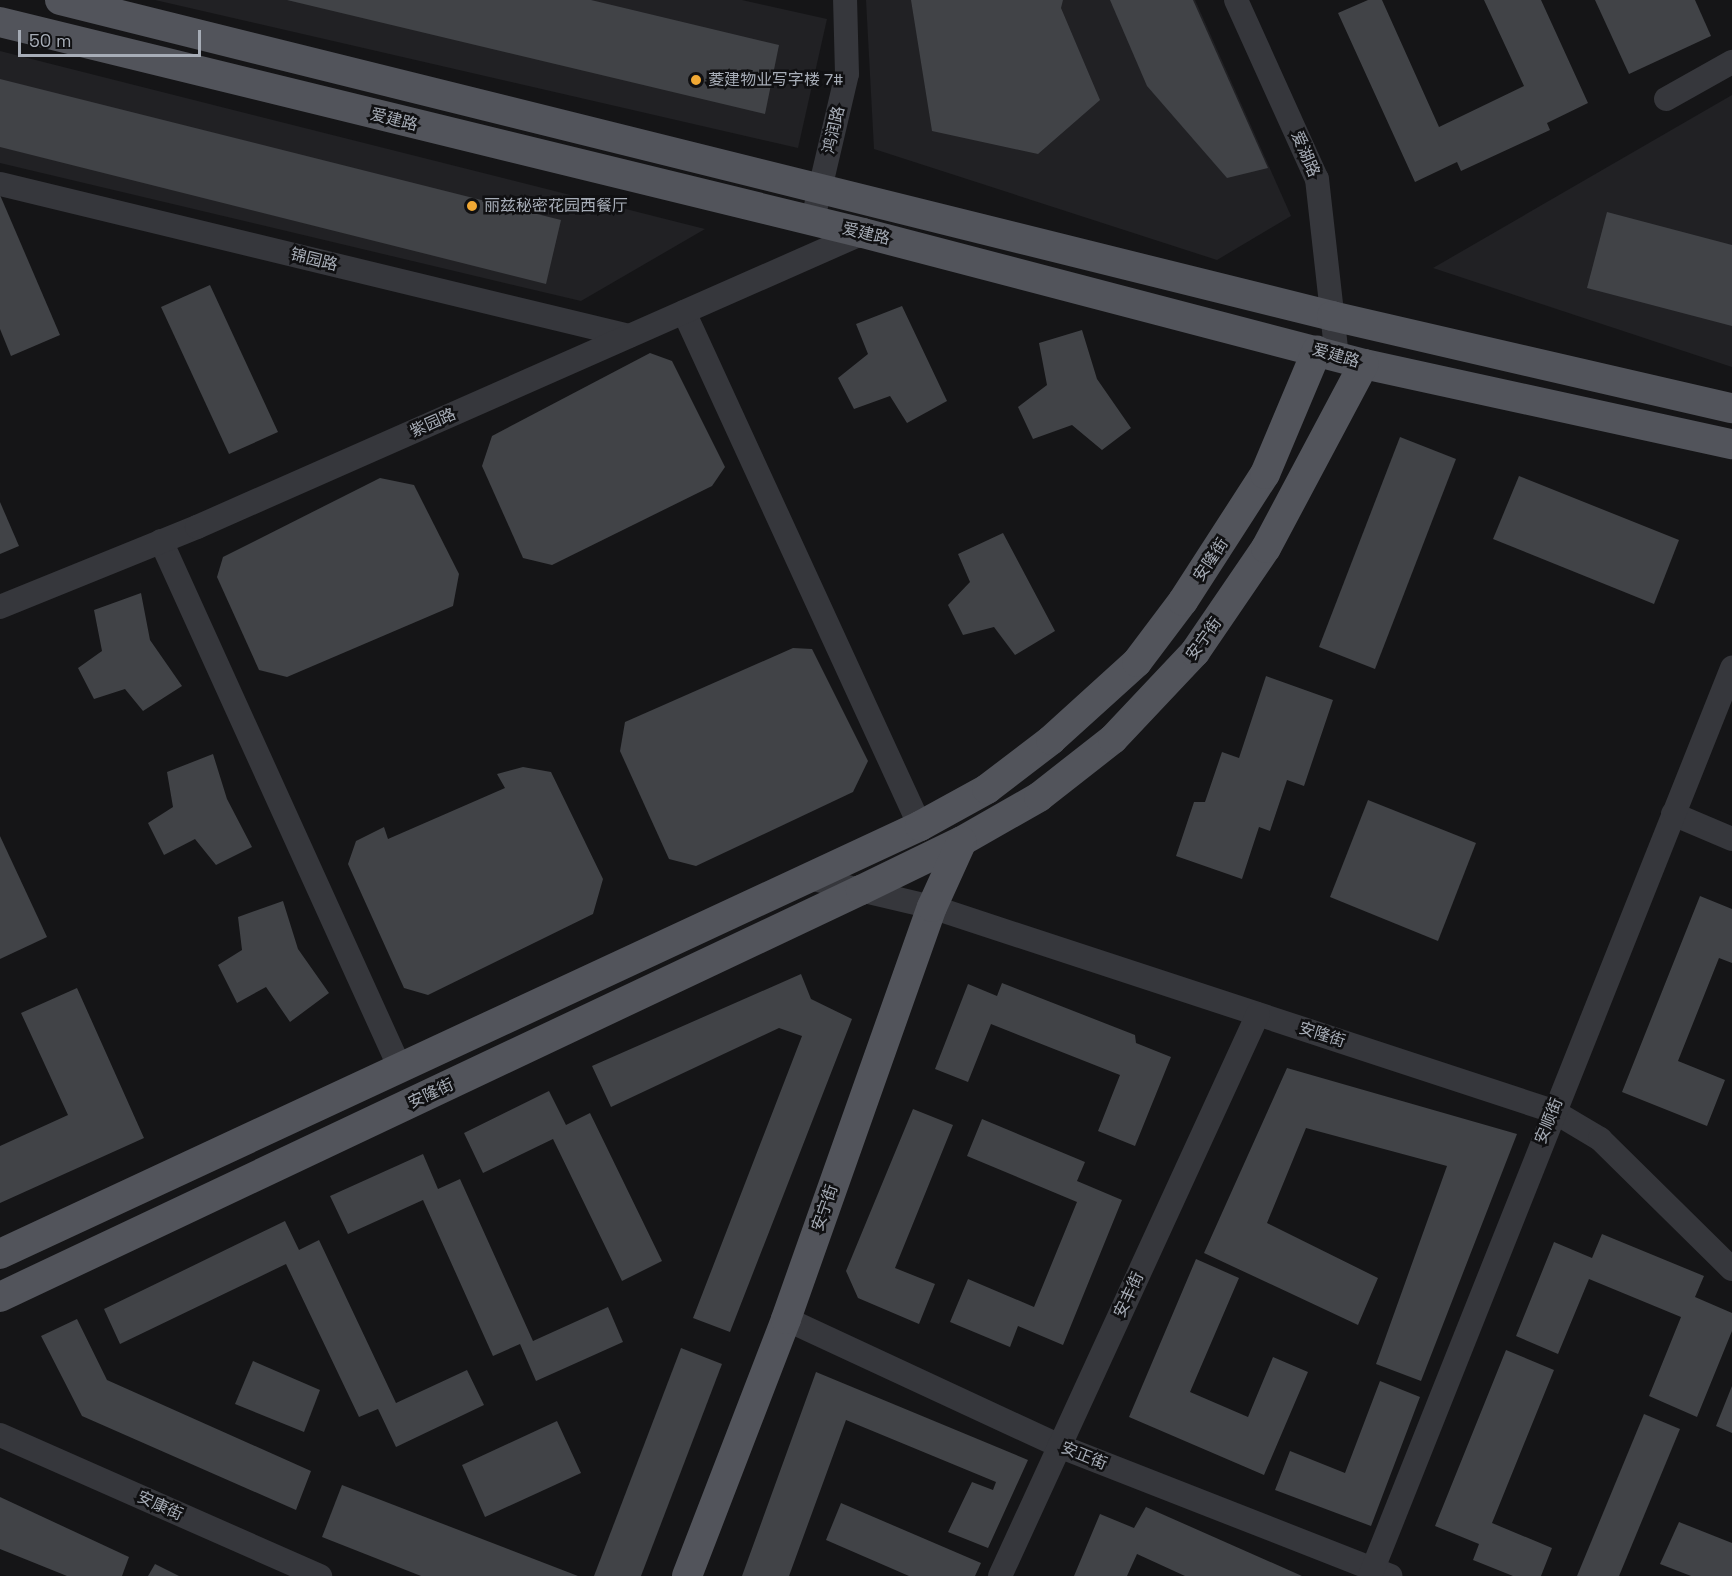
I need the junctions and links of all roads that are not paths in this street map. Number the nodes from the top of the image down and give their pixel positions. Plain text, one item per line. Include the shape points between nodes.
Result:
1 (60, 0) edge
2 (845, 0) edge
3 (1236, 0) edge
4 (0, 22) edge
5 (1732, 62) edge
6 (1666, 99) dead end
7 (0, 184) edge
8 (821, 188) junction
9 (812, 223) junction
10 (863, 233) junction
11 (684, 312) junction
12 (1332, 316) junction
13 (629, 336) junction
14 (1340, 357) junction
15 (1732, 408) edge
16 (1732, 444) edge
17 (161, 541) junction
18 (0, 607) edge
19 (1732, 668) edge
20 (1673, 814) junction
21 (920, 826) junction
22 (1732, 839) edge
23 (962, 841) junction
24 (805, 877) junction
25 (861, 890) junction
26 (932, 906) junction
27 (1258, 1014) junction
28 (399, 1066) junction
29 (1552, 1111) junction
30 (0, 1254) edge
31 (1732, 1269) edge
32 (0, 1297) edge
33 (786, 1319) junction
34 (0, 1435) edge
35 (1059, 1446) junction
36 (1377, 1574) edge
37 (320, 1576) edge
38 (687, 1576) edge
39 (1000, 1576) edge

1 - 8 main road, 爱建路
2 - 8 street, 鸿润路 via 847,74
3 - 12 street, 爱湖路 via 1317,179
4 - 9 main road, 爱建路
5 - 6 street
7 - 13 street, 锦园路
8 - 9 street, 鸿润路
8 - 12 main road, 爱建路
9 - 10 main road, 爱建路
10 - 11 street, 紫园路
10 - 14 main road, 爱建路
11 - 13 street, 紫园路
11 - 21 street
12 - 14 street, 爱湖路
12 - 15 main road, 爱建路
13 - 17 street, 紫园路
14 - 16 main road, 爱建路
14 - 21 main road, 安隆街 via 1216,554 1137,662 1051,740 987,789
14 - 23 main road, 安宁街 via 1266,548 1195,652 1113,739 1039,797
17 - 18 street, 紫园路
17 - 28 street
19 - 20 street, 安顺街
20 - 22 street
20 - 29 street, 安顺街
21 - 24 main road, 安隆街
23 - 25 main road, 安宁街
23 - 26 main road, 安宁街
24 - 25 street, 安隆街
24 - 28 main road, 安隆街
25 - 26 street, 安隆街
25 - 32 main road, 安隆街
26 - 27 street, 安隆街
26 - 33 main road, 安宁街
27 - 29 street, 安隆街
27 - 35 street, 安丰街
28 - 30 main road, 安隆街
29 - 31 street, 安隆街 via 1600,1139
29 - 36 street, 安顺街
33 - 35 street, 安正街
33 - 38 main road, 安宁街
34 - 37 street, 安康街
35 - 36 street, 安正街
35 - 39 street, 安丰街

